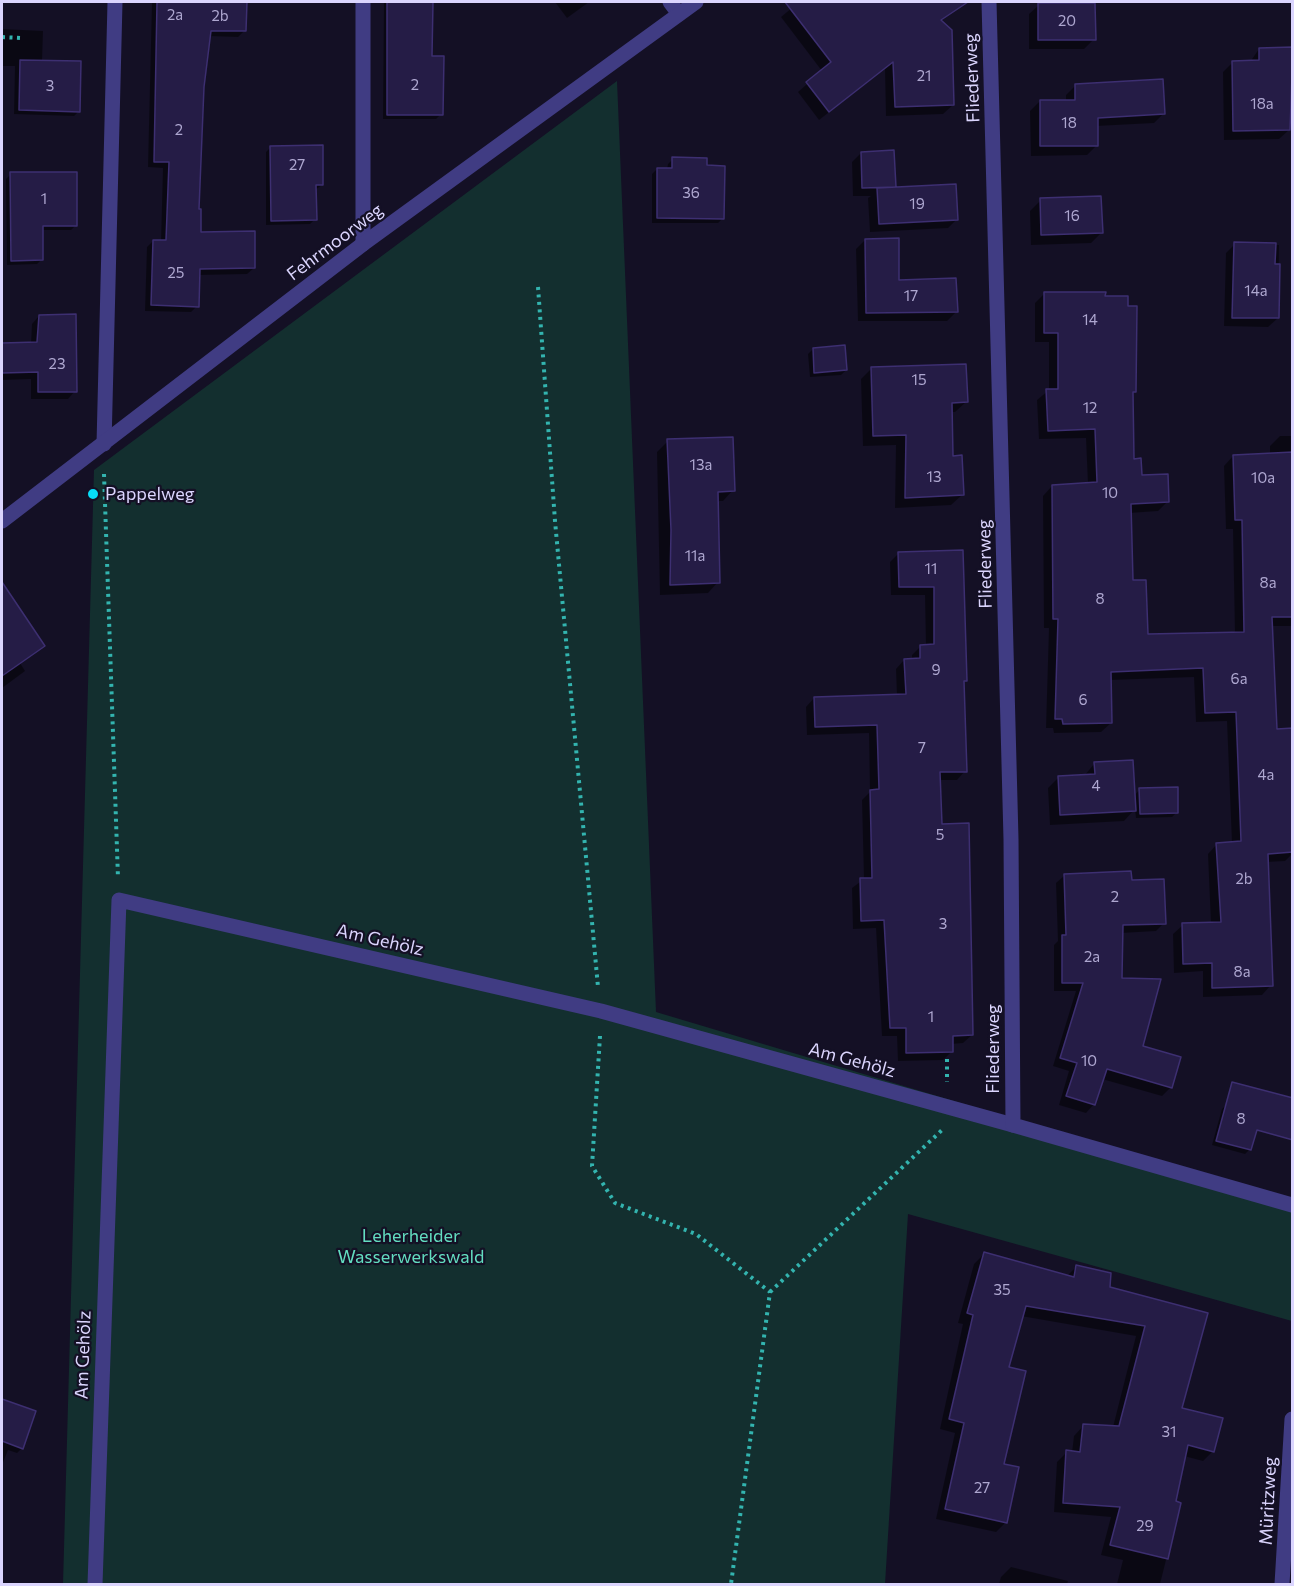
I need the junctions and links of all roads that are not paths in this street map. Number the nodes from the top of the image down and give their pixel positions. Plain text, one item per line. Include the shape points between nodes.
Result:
1 (115, 2) edge
2 (363, 2) edge
3 (696, 2) edge
4 (989, 2) edge
5 (675, 8) edge
6 (363, 244) junction
7 (104, 444) junction
8 (2, 521) edge
9 (1013, 1125) junction
10 (1293, 1205) edge
11 (1292, 1419) edge
12 (95, 1584) edge
13 (1282, 1584) edge

1 - 7 street
2 - 6 street
3 - 5 street, Fehrmoorweg
4 - 9 street, Fliederweg via 1011,817
5 - 6 street, Fehrmoorweg
6 - 7 street, Fehrmoorweg
7 - 8 street, Fehrmoorweg
9 - 10 street, Am Gehölz
9 - 12 street, Am Gehölz via 601,1011 119,900
11 - 13 street, Müritzweg

